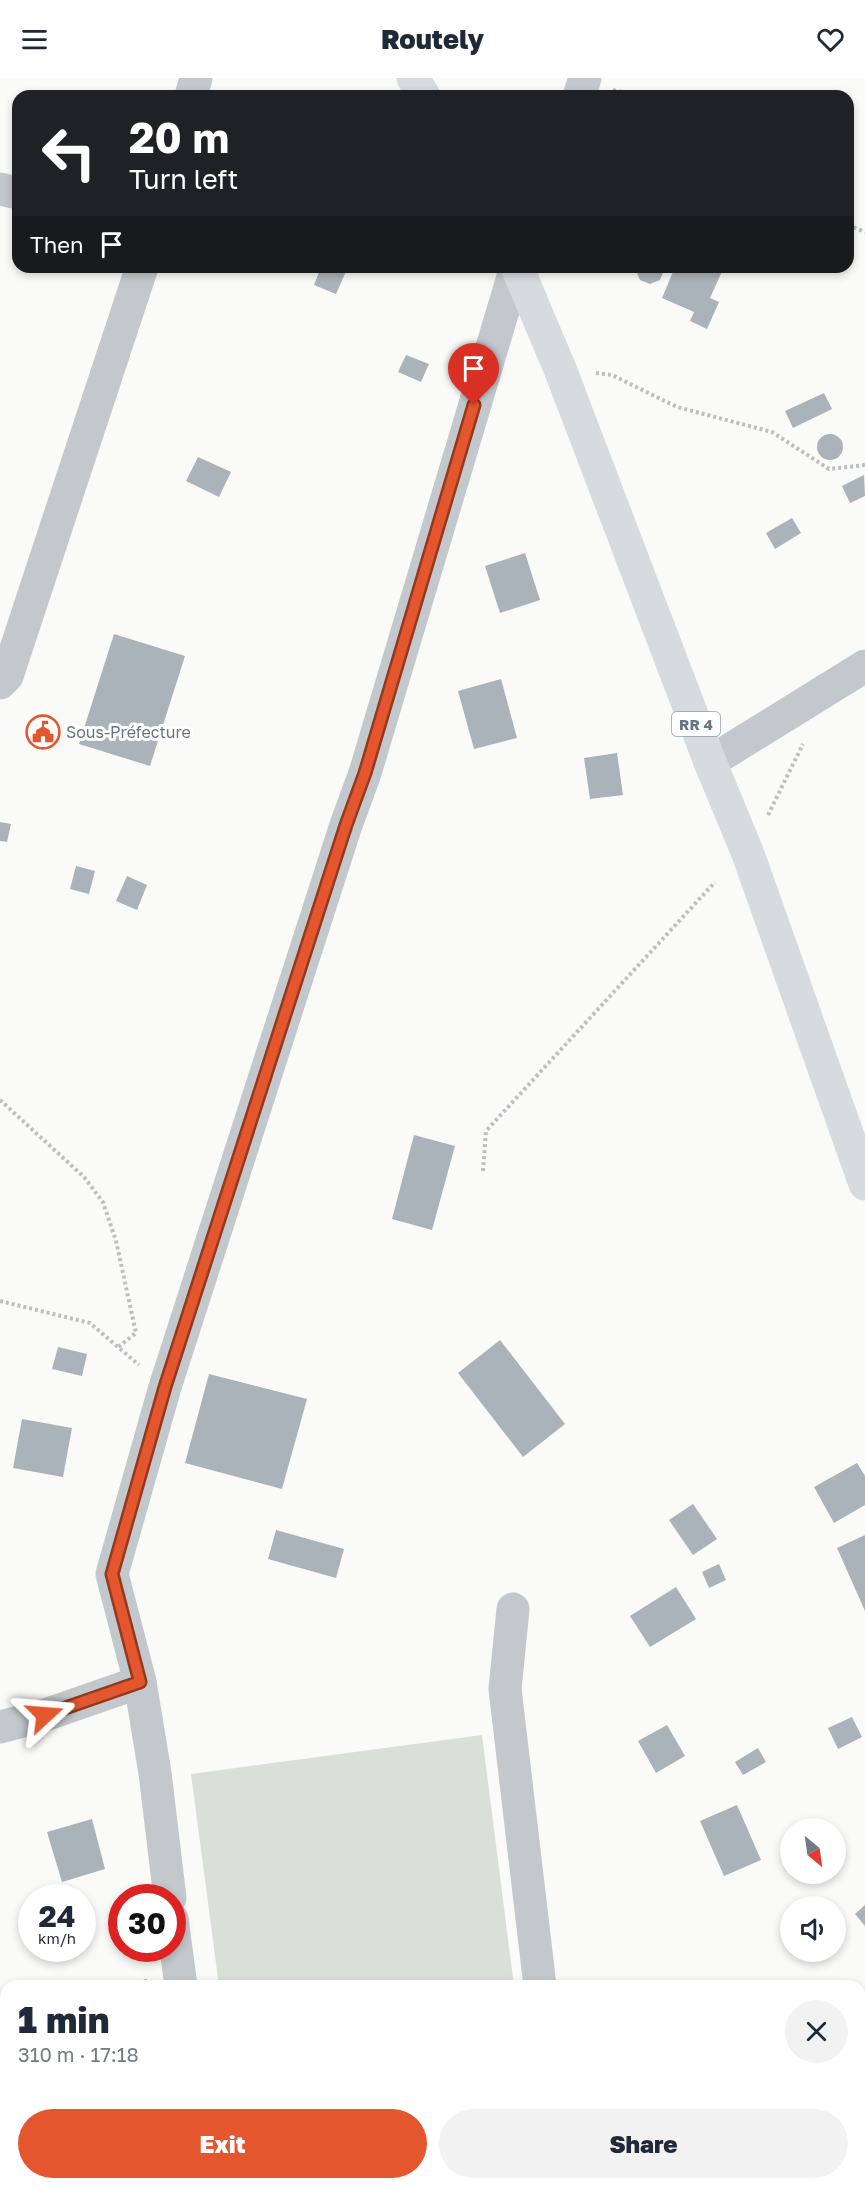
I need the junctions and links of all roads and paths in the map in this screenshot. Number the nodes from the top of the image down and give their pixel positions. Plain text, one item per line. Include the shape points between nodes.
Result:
1 (139, 273) edge
2 (515, 273) edge
3 (520, 273) edge
4 (560, 369) junction
5 (865, 465) edge
6 (865, 666) edge
7 (0, 683) edge
8 (805, 740) dead end
9 (711, 762) junction
10 (748, 854) junction
11 (715, 882) dead end
12 (0, 1100) edge
13 (483, 1171) dead end
14 (865, 1184) edge
15 (0, 1301) edge
16 (118, 1347) junction
17 (165, 1387) junction
18 (513, 1609) dead end
19 (140, 1682) junction
20 (0, 1727) edge
21 (168, 1884) edge
22 (178, 1962) edge
23 (180, 1980) edge
24 (539, 1980) edge

1 - 7 street via 7,676
2 - 17 street via 365,773
3 - 4 main road, RR 4
4 - 5 path via 612,375 677,407 772,432 830,469
4 - 9 main road, RR 4
6 - 9 street
8 - 10 path
9 - 10 main road, RR 4
10 - 14 main road, RR 4
11 - 13 path via 486,1131
12 - 16 path via 84,1177 103,1202 116,1241 136,1333
15 - 16 path via 90,1323
16 - 17 path
17 - 19 street via 112,1574
18 - 24 street via 506,1689
19 - 20 street
19 - 21 street
22 - 23 street

